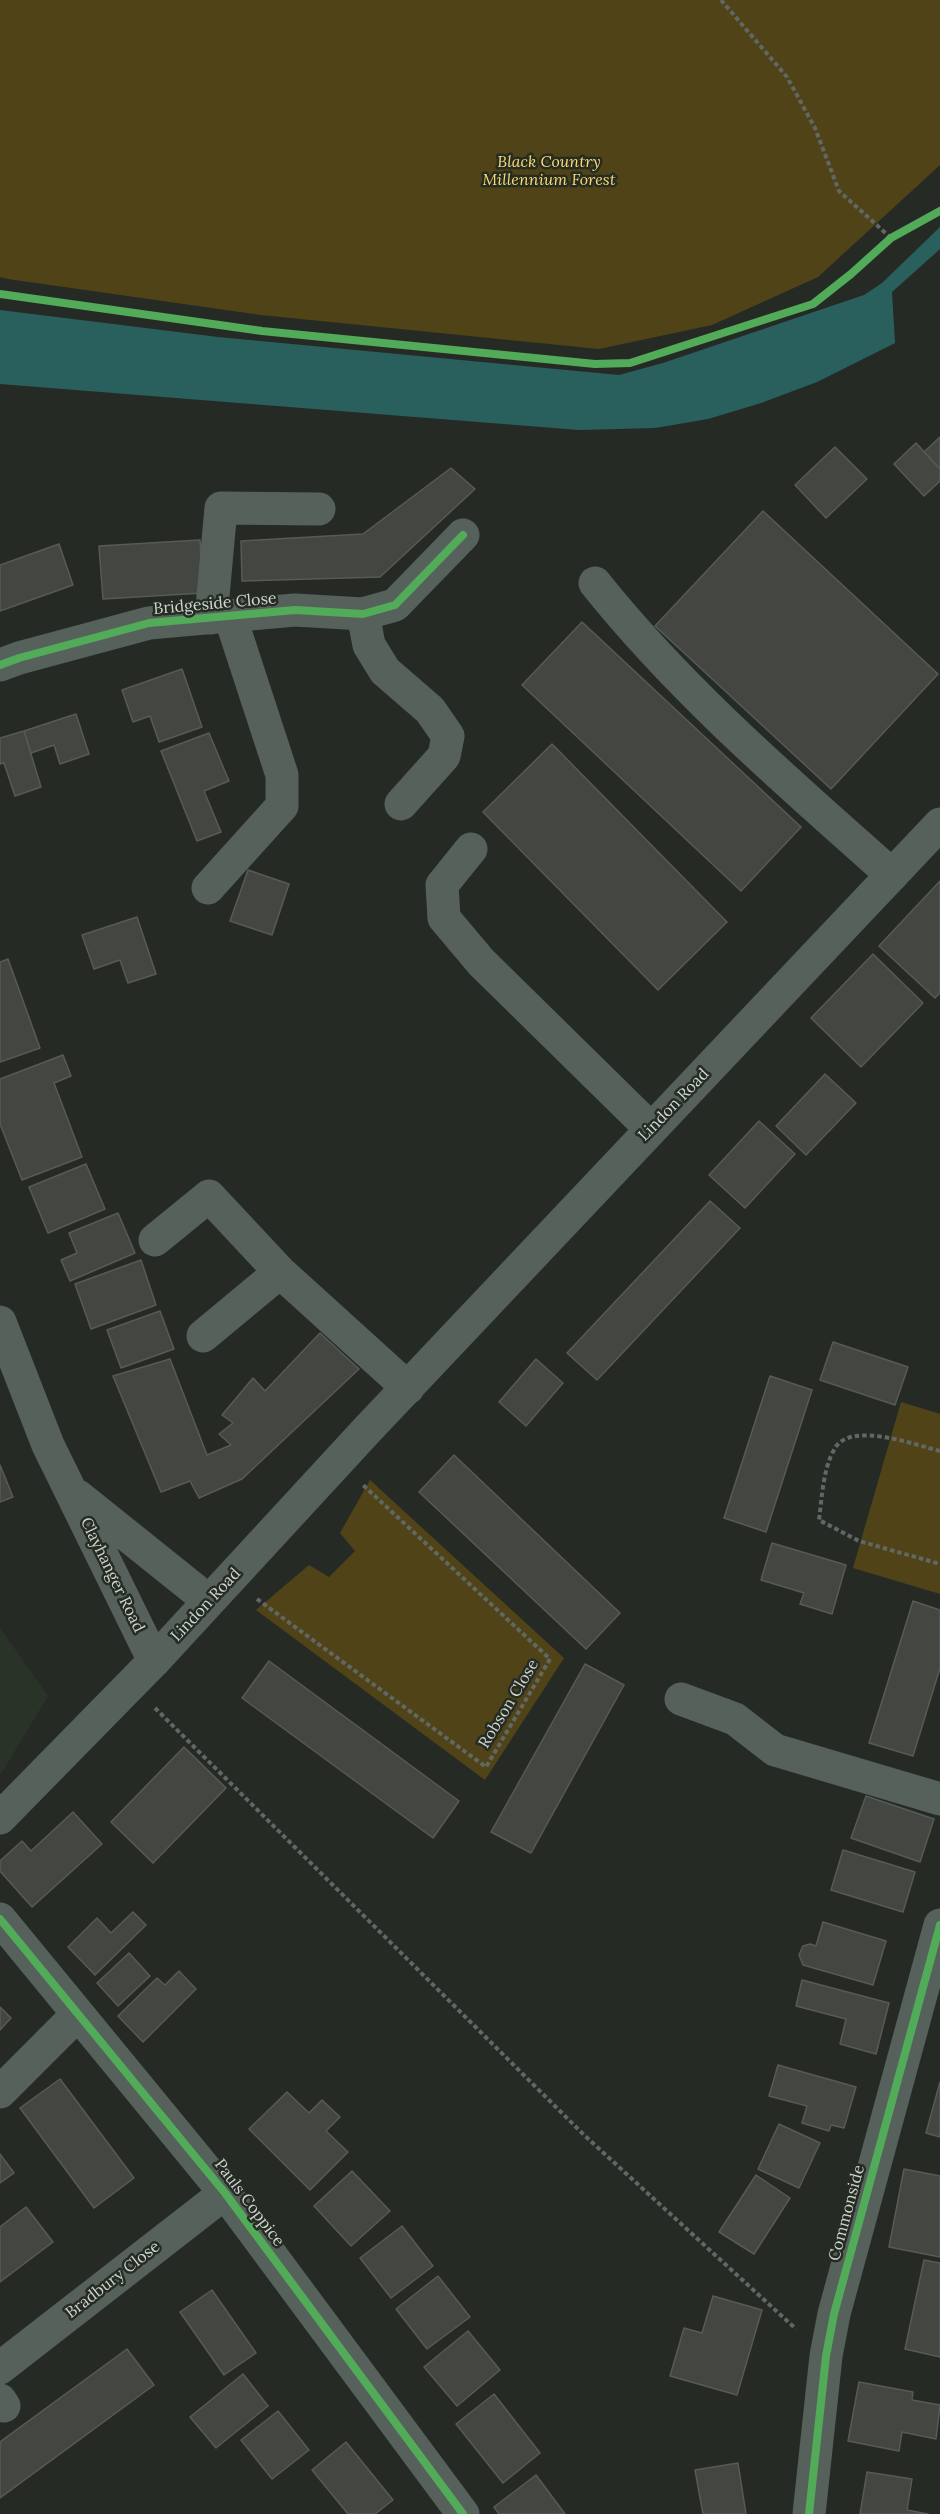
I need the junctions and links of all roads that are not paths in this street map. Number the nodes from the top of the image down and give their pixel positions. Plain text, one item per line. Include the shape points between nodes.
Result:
1 (320, 509) dead end
2 (463, 535) dead end
3 (595, 583) dead end
4 (363, 614) junction
5 (221, 617) junction
6 (0, 665) edge
7 (401, 804) dead end
8 (940, 824) edge
9 (471, 849) dead end
10 (892, 875) junction
11 (208, 888) dead end
12 (651, 1129) junction
13 (155, 1240) dead end
14 (280, 1272) junction
15 (0, 1322) edge
16 (203, 1336) dead end
17 (408, 1388) junction
18 (69, 1489) junction
19 (220, 1590) junction
20 (154, 1662) junction
21 (681, 1700) dead end
22 (940, 1799) edge
23 (0, 1818) edge
24 (0, 1919) edge
25 (940, 1925) edge
26 (78, 2014) junction
27 (0, 2092) edge
28 (225, 2193) junction
29 (0, 2368) edge
30 (463, 2514) edge
31 (809, 2514) edge

1 - 5 street via 221,508
2 - 4 street, Bridgeside Close via 395,605
3 - 10 street via 631,627 747,745
4 - 5 street, Bridgeside Close via 295,610
4 - 7 street via 369,645 385,671 430,710 448,736 444,756
5 - 6 street, Bridgeside Close via 149,623
5 - 11 street, Bridgeside Close via 282,775 282,806
8 - 10 street, Lindon Road
9 - 12 street via 442,885 444,918 481,962
10 - 12 street, Lindon Road
12 - 17 street, Lindon Road
13 - 14 street via 209,1196
14 - 16 street
14 - 17 street
15 - 18 street, Clayhanger Road
17 - 19 street, Lindon Road
18 - 19 street, Clayhanger Road
18 - 20 street, Clayhanger Road
19 - 20 street, Lindon Road
20 - 23 street, Lindon Road
21 - 22 street via 735,1719 775,1750
24 - 26 street, Pauls Coppice
25 - 31 street, Commonside via 837,2303 826,2356
26 - 27 street
26 - 28 street, Pauls Coppice
28 - 29 street, Bradbury Close
28 - 30 street, Pauls Coppice

